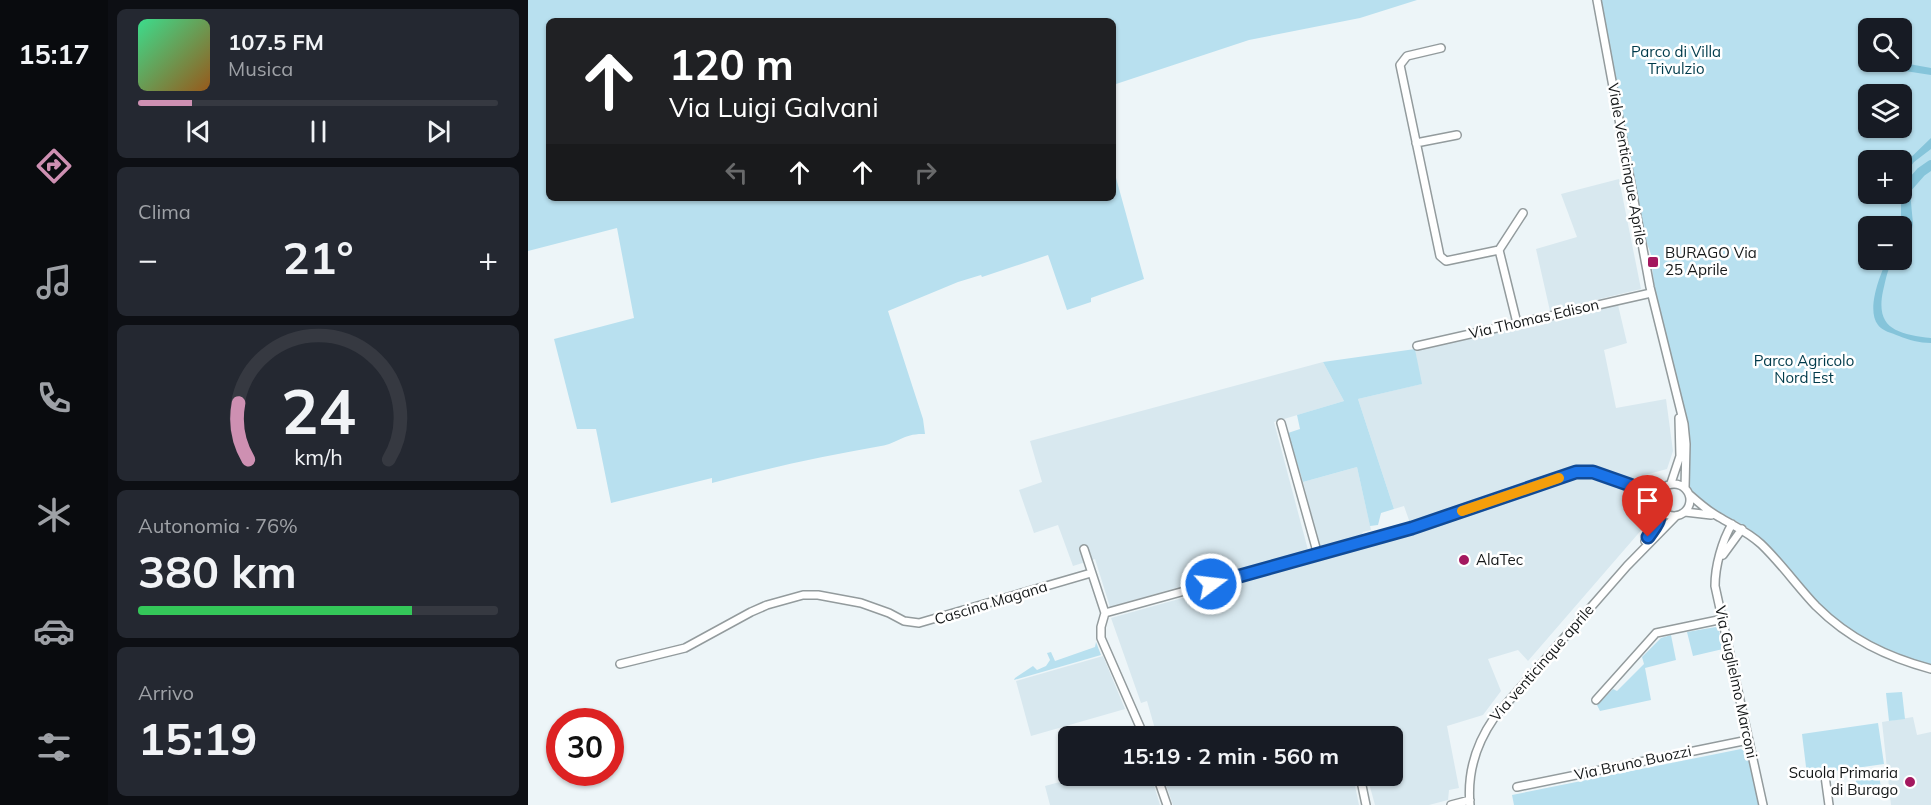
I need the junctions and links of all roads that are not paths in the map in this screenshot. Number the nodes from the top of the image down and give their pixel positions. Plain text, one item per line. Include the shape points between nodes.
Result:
1 (1597, 0) edge
2 (1441, 48) dead end
3 (1457, 135) dead end
4 (1416, 143) junction
5 (1523, 213) dead end
6 (1499, 250) junction
7 (1651, 293) junction
8 (1517, 323) junction
9 (1417, 345) dead end
10 (1677, 398) junction
11 (1281, 423) dead end
12 (1671, 483) junction
13 (1630, 485) junction
14 (1662, 488) junction
15 (1685, 488) junction
16 (1690, 495) junction
17 (1657, 498) junction
18 (1660, 509) junction
19 (1685, 512) junction
20 (1677, 516) junction
21 (1719, 518) junction
22 (1732, 524) junction
23 (1742, 529) junction
24 (1083, 549) dead end
25 (1318, 555) junction
26 (1720, 560) junction
27 (1627, 566) junction
28 (1091, 573) junction
29 (1105, 613) junction
30 (1723, 620) junction
31 (620, 664) dead end
32 (1931, 669) edge
33 (1596, 700) dead end
34 (1140, 726) edge
35 (1748, 740) junction
36 (1825, 777) dead end
37 (1160, 786) edge
38 (1362, 786) edge
39 (1517, 787) dead end
40 (1470, 802) edge
41 (1167, 805) edge
42 (1366, 805) edge
43 (1451, 805) edge
44 (1763, 805) edge
45 (1828, 805) edge

1 - 7 street, Viale Venticinque Aprile
2 - 4 street via 1407,56 1401,65
3 - 4 street
4 - 6 street via 1440,256 1446,261
5 - 6 street
6 - 8 street
7 - 8 street, Via Thomas Edison
7 - 10 street, Viale Venticinque Aprile
8 - 9 street, Via Thomas Edison
10 - 12 street, Viale Venticinque Aprile via 1681,449
10 - 15 street, Viale Venticinque Aprile via 1686,438
11 - 25 street
12 - 14 street
12 - 15 street
13 - 14 street
13 - 17 street
13 - 25 street via 1588,471 1576,472 1412,528
14 - 17 street
15 - 16 street
16 - 19 street
16 - 21 street
17 - 18 street
18 - 20 street
18 - 27 street, Via venticinque aprile via 1658,523
19 - 20 street
19 - 21 street
20 - 27 street, Via venticinque aprile
21 - 22 street
22 - 23 street
22 - 26 street, Via Guglielmo Marconi
23 - 26 street, Via Guglielmo Marconi
23 - 32 street via 1846,631 1890,656
24 - 28 street
25 - 29 street
26 - 30 street, Via Guglielmo Marconi via 1715,586
27 - 40 street, Via venticinque aprile via 1488,727 1473,762
28 - 29 street
28 - 31 street, Cascina Magana via 919,623 861,603 803,595 751,612 685,648
29 - 34 street via 1101,638
30 - 33 street via 1656,633
30 - 35 street, Via Guglielmo Marconi
35 - 39 street, Via Bruno Buozzi
35 - 44 street, Via Guglielmo Marconi
36 - 45 street
37 - 41 street
38 - 42 street
40 - 43 street

